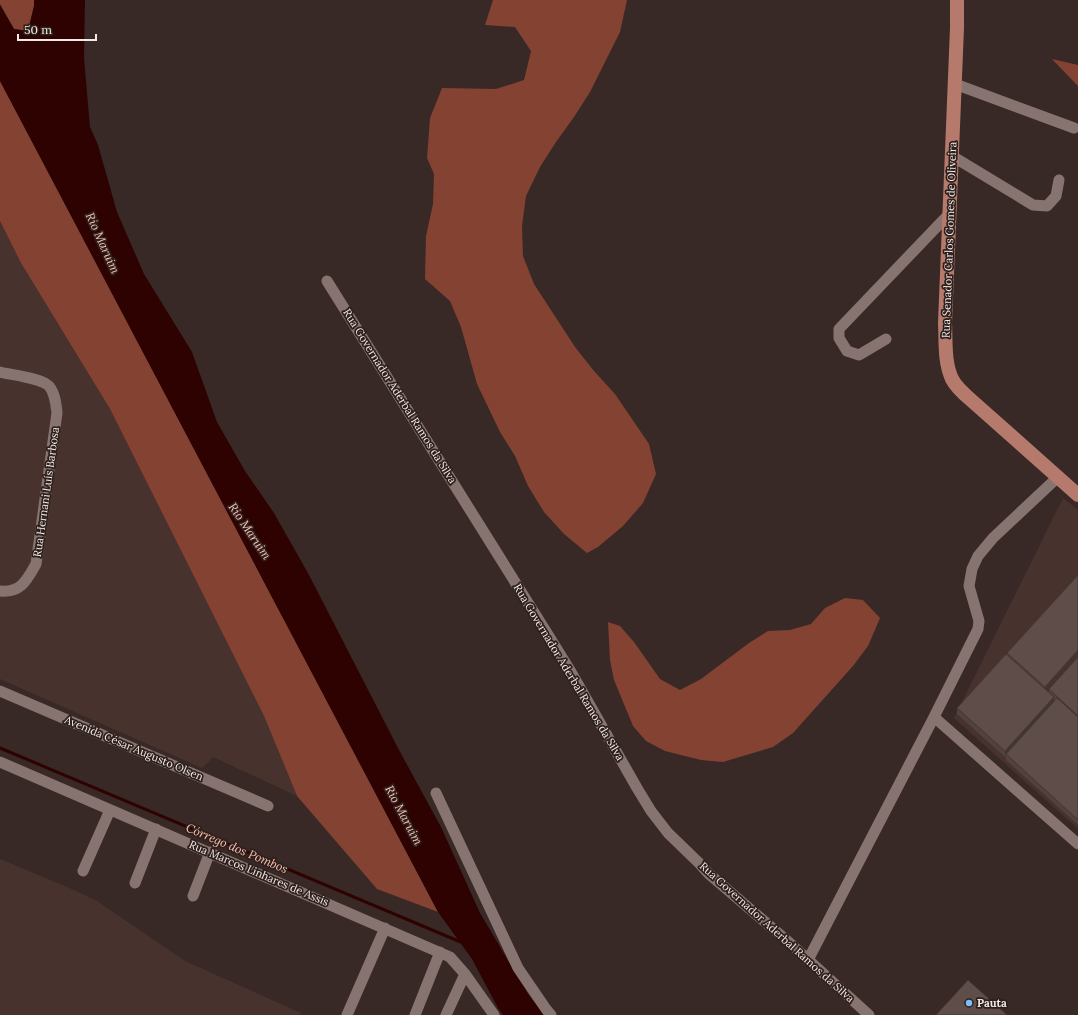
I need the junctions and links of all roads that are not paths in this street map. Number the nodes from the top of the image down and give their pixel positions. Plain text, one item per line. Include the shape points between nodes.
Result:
1 (957, 0) edge
2 (955, 84) junction
3 (1074, 128) dead end
4 (952, 156) junction
5 (1059, 180) dead end
6 (949, 214) junction
7 (328, 281) dead end
8 (886, 339) dead end
9 (0, 372) edge
10 (1058, 477) junction
11 (1078, 495) edge
12 (0, 591) edge
13 (0, 690) edge
14 (934, 717) junction
15 (0, 762) edge
16 (436, 793) dead end
17 (268, 806) dead end
18 (110, 810) junction
19 (156, 829) junction
20 (1078, 844) edge
21 (210, 852) junction
22 (83, 871) dead end
23 (135, 883) dead end
24 (193, 896) dead end
25 (385, 928) junction
26 (440, 952) junction
27 (808, 960) junction
28 (465, 974) junction
29 (347, 1015) edge
30 (415, 1015) edge
31 (446, 1015) edge
32 (494, 1015) edge
33 (551, 1015) edge
34 (869, 1015) edge

1 - 2 main road, Rua Senador Carlos Gomes de Oliveira
2 - 3 street
2 - 4 main road, Rua Senador Carlos Gomes de Oliveira
4 - 5 street via 1033,205 1047,206 1056,196
4 - 6 main road, Rua Senador Carlos Gomes de Oliveira
6 - 8 street via 839,329 839,338 847,351 859,356
6 - 10 main road, Rua Senador Carlos Gomes de Oliveira via 945,323 947,360 953,380 960,390
7 - 27 street, Rua Governador Aderbal Ramos da Silva via 556,648 651,811 668,833 708,874
9 - 12 street, Rua Hernani Luís Barbosa via 40,380 49,386 55,397 57,413 36,564 23,584 14,591
10 - 11 main road, Rua Senador Carlos Gomes de Oliveira
10 - 14 street via 993,538 978,556 972,569 969,586 979,621 978,629
13 - 17 street, Avenida César Augusto Olsen
14 - 20 street
14 - 27 street
15 - 18 street, Rua Marcos Linhares de Assis
16 - 33 street via 518,968
18 - 19 street, Rua Marcos Linhares de Assis
18 - 22 street
19 - 21 street, Rua Marcos Linhares de Assis
19 - 23 street
21 - 24 street
21 - 25 street, Rua Marcos Linhares de Assis
25 - 26 street, Rua Marcos Linhares de Assis
25 - 29 street
26 - 28 street, Rua Marcos Linhares de Assis via 450,957
26 - 30 street
27 - 34 street, Rua Governador Aderbal Ramos da Silva
28 - 31 street
28 - 32 street, Rua Marcos Linhares de Assis

